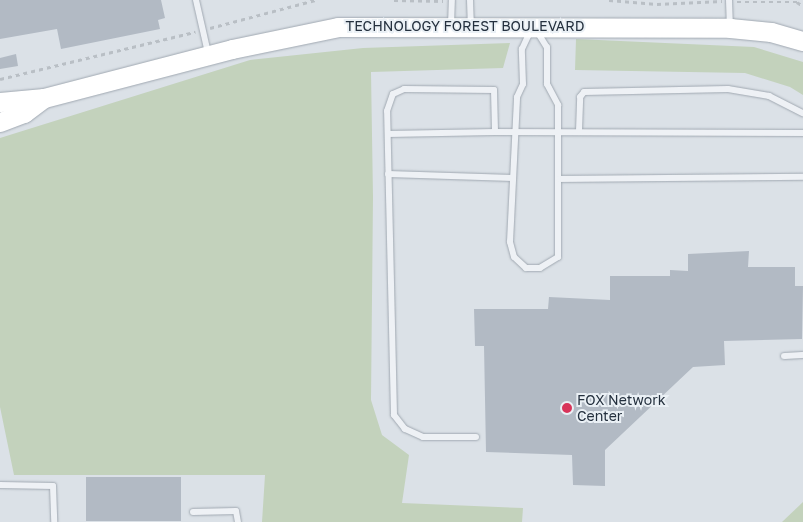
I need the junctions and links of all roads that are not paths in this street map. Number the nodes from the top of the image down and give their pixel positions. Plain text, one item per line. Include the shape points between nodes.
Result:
1 (196, 0) edge
2 (452, 0) edge
3 (470, 0) edge
4 (729, 1) edge
5 (451, 25) junction
6 (471, 25) junction
7 (533, 25) junction
8 (730, 28) junction
9 (803, 42) edge
10 (208, 55) junction
11 (44, 98) junction
12 (0, 102) edge
13 (803, 112) edge
14 (0, 122) edge
15 (558, 131) junction
16 (579, 131) junction
17 (495, 132) junction
18 (514, 133) junction
19 (803, 133) edge
20 (388, 134) junction
21 (388, 174) junction
22 (803, 177) edge
23 (513, 178) junction
24 (559, 179) junction
25 (803, 355) edge
26 (784, 356) dead end
27 (476, 437) dead end
28 (0, 485) edge
29 (193, 512) dead end
30 (54, 522) edge
31 (238, 522) edge

1 - 10 lane
2 - 5 lane
3 - 6 lane
4 - 8 lane
5 - 6 street, TECHNOLOGY FOREST BOULEVARD
5 - 10 street, TECHNOLOGY FOREST BOULEVARD via 338,27 298,33
6 - 7 street, TECHNOLOGY FOREST BOULEVARD
7 - 8 street, TECHNOLOGY FOREST BOULEVARD
7 - 15 lane via 548,47 547,84 558,105
7 - 18 lane via 522,49 522,84 516,97
8 - 9 street, TECHNOLOGY FOREST BOULEVARD via 771,32
10 - 11 street, TECHNOLOGY FOREST BOULEVARD
11 - 12 street, TECHNOLOGY FOREST BOULEVARD
11 - 14 street, TECHNOLOGY FOREST BOULEVARD via 24,113
13 - 16 lane via 769,96 728,90 584,92 580,97
15 - 16 lane
15 - 18 lane
15 - 24 lane
16 - 19 lane
17 - 18 lane
17 - 20 lane
17 - 20 lane via 494,90 404,89 393,94 388,112
18 - 23 lane
20 - 21 lane
21 - 23 lane
21 - 27 lane via 394,415 405,430 423,437
22 - 24 lane
23 - 24 lane via 510,242 514,257 526,268 540,268 558,257
25 - 26 lane
28 - 30 lane via 53,486
29 - 31 lane via 236,511

